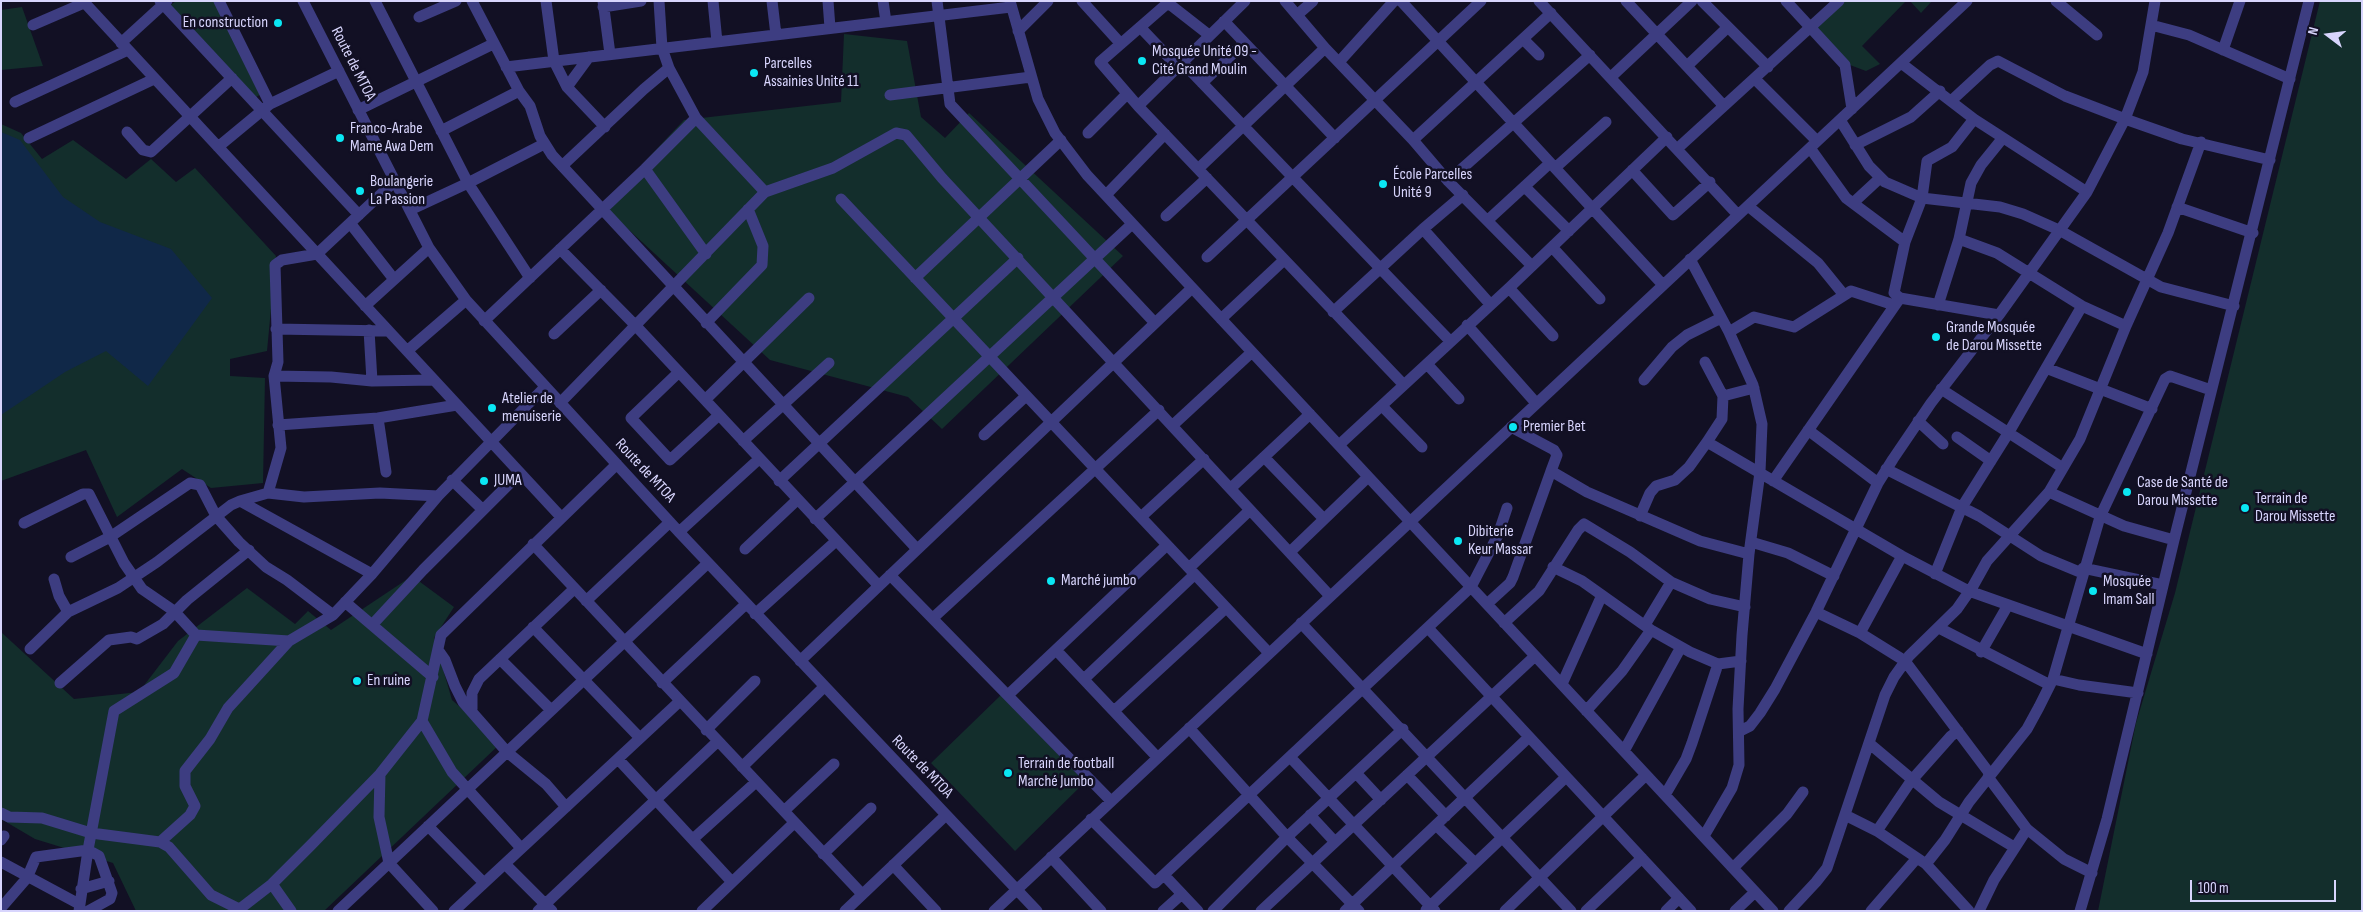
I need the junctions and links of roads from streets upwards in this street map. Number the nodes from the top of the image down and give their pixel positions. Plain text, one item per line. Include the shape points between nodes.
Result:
1 (219, 1) edge
2 (303, 1) edge
3 (375, 1) edge
4 (456, 1) edge
5 (472, 1) edge
6 (546, 1) edge
7 (641, 1) edge
8 (659, 1) edge
9 (713, 1) edge
10 (772, 1) edge
11 (828, 1) edge
12 (883, 1) edge
13 (937, 1) edge
14 (1048, 1) edge
15 (1082, 1) edge
16 (1245, 1) edge
17 (1285, 1) edge
18 (1313, 1) edge
19 (1394, 1) edge
20 (1401, 1) edge
21 (1481, 1) edge
22 (1539, 1) edge
23 (1626, 1) edge
24 (1692, 1) edge
25 (1702, 1) edge
26 (1786, 1) edge
27 (1839, 1) edge
28 (1967, 1) edge
29 (2154, 1) edge
30 (2240, 1) edge
31 (2309, 1) edge
32 (84, 2) edge
33 (163, 2) edge
34 (2059, 2) edge
35 (1165, 3) edge
36 (603, 4) edge
37 (1010, 4) edge
38 (1551, 13) junction
39 (939, 15) junction
40 (1297, 15) junction
41 (419, 17) dead end
42 (1224, 21) junction
43 (886, 22) junction
44 (33, 25) dead end
45 (2151, 26) junction
46 (1140, 27) junction
47 (1728, 27) junction
48 (1812, 27) junction
49 (830, 28) junction
50 (1018, 30) junction
51 (1657, 34) junction
52 (776, 35) junction
53 (2097, 35) dead end
54 (1210, 36) junction
55 (1523, 39) junction
56 (717, 42) junction
57 (1244, 42) junction
58 (1437, 42) junction
59 (494, 44) junction
60 (1121, 44) junction
61 (124, 46) junction
62 (662, 48) junction
63 (1325, 48) junction
64 (2223, 50) junction
65 (610, 54) junction
66 (1539, 55) dead end
67 (1590, 55) junction
68 (590, 57) junction
69 (554, 61) junction
70 (1338, 62) junction
71 (1901, 62) junction
72 (1180, 65) junction
73 (506, 66) junction
74 (1687, 66) junction
75 (1768, 67) junction
76 (669, 68) junction
77 (339, 71) junction
78 (1031, 77) junction
79 (1611, 77) junction
80 (232, 78) junction
81 (154, 79) junction
82 (1755, 79) junction
83 (2290, 79) junction
84 (416, 81) junction
85 (1202, 83) junction
86 (1475, 83) junction
87 (1285, 86) junction
88 (567, 87) junction
89 (948, 88) junction
90 (519, 91) junction
91 (1940, 91) junction
92 (1127, 94) junction
93 (890, 95) dead end
94 (1375, 100) junction
95 (1951, 101) junction
96 (15, 102) dead end
97 (1138, 106) junction
98 (1724, 106) junction
99 (266, 107) junction
100 (358, 110) junction
101 (1852, 110) junction
102 (191, 118) junction
103 (696, 118) junction
104 (1974, 119) junction
105 (2125, 119) junction
106 (1840, 120) junction
107 (1606, 122) dead end
108 (1513, 125) junction
109 (1243, 126) junction
110 (605, 127) junction
111 (441, 131) junction
112 (127, 132) dead end
113 (1088, 133) dead end
114 (1165, 134) junction
115 (1667, 137) junction
116 (29, 138) dead end
117 (1334, 138) junction
118 (2002, 139) junction
119 (1060, 140) junction
120 (1413, 140) junction
121 (2202, 142) junction
122 (544, 144) junction
123 (1814, 144) junction
124 (1855, 145) junction
125 (218, 147) junction
126 (1678, 148) junction
127 (2270, 160) junction
128 (562, 166) junction
129 (1552, 166) junction
130 (645, 169) junction
131 (1198, 169) junction
132 (1632, 170) junction
133 (1292, 177) junction
134 (1206, 178) junction
135 (1880, 178) junction
136 (1020, 179) junction
137 (395, 181) junction
138 (1448, 181) junction
139 (1710, 182) junction
140 (468, 184) junction
141 (1525, 187) junction
142 (765, 192) junction
143 (2087, 192) junction
144 (1106, 195) junction
145 (1463, 196) junction
146 (1922, 198) junction
147 (841, 199) dead end
148 (1853, 203) junction
149 (1967, 204) junction
150 (1748, 206) junction
151 (2178, 207) junction
152 (748, 209) junction
153 (1592, 209) junction
154 (410, 210) junction
155 (602, 210) junction
156 (1738, 214) junction
157 (359, 215) junction
158 (980, 216) junction
159 (1166, 216) dead end
160 (1246, 220) junction
161 (1488, 220) junction
162 (350, 223) junction
163 (1132, 224) junction
164 (1423, 229) junction
165 (2059, 230) junction
166 (1569, 231) junction
167 (2253, 233) junction
168 (1959, 239) junction
169 (1905, 242) junction
170 (429, 248) junction
171 (1552, 248) junction
172 (560, 249) junction
173 (317, 254) junction
174 (706, 254) junction
175 (1207, 257) dead end
176 (1018, 258) junction
177 (1095, 259) junction
178 (1690, 259) junction
179 (1284, 260) junction
180 (1532, 266) junction
181 (1381, 268) junction
182 (2029, 273) junction
183 (393, 278) junction
184 (530, 278) junction
185 (915, 278) junction
186 (2148, 280) junction
187 (1663, 285) junction
188 (674, 288) junction
189 (1192, 288) junction
190 (1509, 288) junction
191 (601, 290) junction
192 (1844, 295) junction
193 (1054, 297) junction
194 (809, 298) dead end
195 (1600, 299) dead end
196 (466, 300) junction
197 (1897, 301) junction
198 (1490, 304) junction
199 (1938, 305) junction
200 (365, 306) junction
201 (2082, 306) junction
202 (2234, 306) junction
203 (1333, 312) junction
204 (1999, 315) junction
205 (953, 318) junction
206 (1721, 318) junction
207 (1221, 319) junction
208 (484, 321) junction
209 (706, 323) junction
210 (1155, 323) junction
211 (1467, 325) junction
212 (636, 326) junction
213 (2126, 326) junction
214 (276, 328) junction
215 (370, 330) junction
216 (388, 331) junction
217 (1729, 332) junction
218 (554, 334) dead end
219 (1553, 336) dead end
220 (1450, 341) junction
221 (407, 351) junction
222 (1252, 352) junction
223 (990, 357) junction
224 (1114, 362) junction
225 (1705, 362) dead end
226 (744, 363) junction
227 (830, 363) dead end
228 (1427, 364) junction
229 (2046, 368) junction
230 (679, 372) junction
231 (274, 376) junction
232 (434, 380) junction
233 (1644, 380) dead end
234 (372, 381) junction
235 (1404, 384) junction
236 (545, 387) junction
237 (1754, 388) junction
238 (2100, 388) junction
239 (1941, 389) junction
240 (2212, 390) junction
241 (1026, 396) junction
242 (1723, 396) junction
243 (1459, 399) dead end
244 (705, 400) junction
245 (560, 403) junction
246 (1536, 403) junction
247 (782, 404) junction
248 (457, 405) junction
249 (1382, 406) junction
250 (2152, 409) junction
251 (1159, 410) junction
252 (1310, 414) junction
253 (719, 415) junction
254 (378, 418) junction
255 (1051, 422) junction
256 (1918, 422) junction
257 (278, 426) junction
258 (1172, 426) junction
259 (1511, 427) junction
260 (1808, 430) junction
261 (2009, 432) junction
262 (984, 435) dead end
263 (1957, 437) dead end
264 (743, 441) junction
265 (491, 442) junction
266 (1707, 442) junction
267 (819, 444) junction
268 (1943, 444) dead end
269 (1339, 445) junction
270 (1422, 447) dead end
271 (1264, 457) junction
272 (759, 459) junction
273 (1204, 460) junction
274 (1991, 461) junction
275 (617, 464) junction
276 (2063, 468) junction
277 (1095, 469) junction
278 (1886, 469) junction
279 (1551, 471) junction
280 (386, 472) dead end
281 (1760, 472) junction
282 (520, 473) junction
283 (1368, 477) junction
284 (452, 480) junction
285 (779, 481) junction
286 (1773, 481) junction
287 (855, 482) junction
288 (1878, 482) junction
289 (1230, 488) junction
290 (2049, 492) junction
291 (268, 493) junction
292 (438, 496) junction
293 (797, 500) junction
294 (240, 501) junction
295 (1962, 507) junction
296 (1507, 508) dead end
297 (483, 510) junction
298 (1250, 510) junction
299 (216, 516) junction
300 (1640, 516) junction
301 (2100, 516) junction
302 (561, 517) junction
303 (1140, 517) junction
304 (815, 519) junction
305 (1324, 520) junction
306 (670, 522) junction
307 (1410, 522) junction
308 (24, 523) dead end
309 (1855, 529) junction
310 (679, 532) junction
311 (2010, 535) junction
312 (110, 537) junction
313 (2174, 540) junction
314 (836, 541) junction
315 (534, 544) junction
316 (1167, 545) junction
317 (1750, 548) junction
318 (745, 549) dead end
319 (917, 549) junction
320 (249, 550) junction
321 (1290, 552) junction
322 (1902, 556) junction
323 (71, 558) dead end
324 (708, 563) junction
325 (1554, 568) junction
326 (2083, 571) junction
327 (1192, 572) junction
328 (372, 574) junction
329 (1935, 574) junction
330 (890, 575) junction
331 (1834, 576) junction
332 (134, 577) junction
333 (54, 579) dead end
334 (1671, 582) junction
335 (2163, 585) junction
336 (879, 586) junction
337 (1471, 587) junction
338 (574, 589) junction
339 (1969, 591) junction
340 (1602, 595) junction
341 (1330, 596) junction
342 (586, 601) junction
343 (345, 602) junction
344 (746, 604) junction
345 (1487, 604) junction
346 (2008, 605) junction
347 (1745, 607) junction
348 (1226, 608) junction
349 (174, 611) junction
350 (68, 612) junction
351 (1816, 612) junction
352 (755, 614) junction
353 (334, 615) junction
354 (933, 618) junction
355 (1301, 623) junction
356 (1504, 623) junction
357 (372, 625) junction
358 (2068, 626) junction
359 (533, 627) junction
360 (1428, 628) junction
361 (1648, 628) junction
362 (1939, 628) junction
363 (1860, 633) junction
364 (196, 634) junction
365 (289, 641) junction
366 (624, 642) junction
367 (1681, 647) junction
368 (30, 649) dead end
369 (438, 650) junction
370 (1056, 650) junction
371 (1981, 652) junction
372 (1269, 653) junction
373 (2147, 654) junction
374 (1535, 656) junction
375 (500, 659) junction
376 (800, 661) junction
377 (1905, 661) junction
378 (1740, 662) junction
379 (1718, 664) junction
380 (433, 677) junction
381 (1084, 679) junction
382 (584, 680) junction
383 (755, 681) dead end
384 (2051, 682) junction
385 (60, 683) dead end
386 (662, 683) junction
387 (1562, 684) junction
388 (824, 687) junction
389 (1364, 688) junction
390 (2138, 693) junction
391 (1008, 695) junction
392 (1491, 696) junction
393 (680, 701) junction
394 (472, 709) junction
395 (551, 710) junction
396 (1114, 711) junction
397 (1586, 711) junction
398 (422, 721) junction
399 (1189, 728) junction
400 (1403, 729) junction
401 (706, 730) junction
402 (1740, 731) junction
403 (1958, 731) junction
404 (1529, 737) junction
405 (640, 738) junction
406 (717, 742) junction
407 (1870, 744) junction
408 (507, 752) junction
409 (1624, 752) junction
410 (1290, 756) junction
411 (1428, 756) junction
412 (1157, 757) junction
413 (618, 759) junction
414 (834, 764) dead end
415 (742, 767) junction
416 (1356, 773) junction
417 (380, 774) junction
418 (1407, 775) junction
419 (1646, 775) junction
420 (1989, 775) junction
421 (1566, 777) junction
422 (1911, 781) junction
423 (756, 782) junction
424 (468, 789) junction
425 (1803, 792) dead end
426 (1249, 795) junction
427 (1665, 795) junction
428 (1466, 797) junction
429 (1329, 798) junction
430 (656, 800) junction
431 (1381, 800) junction
432 (1111, 801) junction
433 (566, 807) junction
434 (871, 808) dead end
435 (784, 812) junction
436 (1, 814) edge
437 (1961, 814) junction
438 (946, 815) junction
439 (1310, 815) junction
440 (1846, 815) junction
441 (1446, 816) junction
442 (1603, 816) junction
443 (1091, 819) junction
444 (794, 823) junction
445 (1354, 824) junction
446 (1436, 825) junction
447 (428, 826) junction
448 (2027, 830) junction
449 (1878, 831) junction
450 (91, 833) junction
451 (1704, 836) junction
452 (1288, 837) junction
453 (1503, 837) junction
454 (693, 839) junction
455 (160, 842) junction
456 (1335, 842) junction
457 (2014, 847) junction
458 (521, 848) junction
459 (88, 850) junction
460 (823, 854) junction
461 (1050, 857) junction
462 (1642, 858) junction
463 (1921, 861) junction
464 (1, 862) edge
465 (389, 863) junction
466 (1313, 863) junction
467 (504, 864) junction
468 (1475, 864) junction
469 (893, 865) junction
470 (1393, 866) junction
471 (1733, 868) junction
472 (2092, 873) junction
473 (1164, 875) junction
474 (1540, 877) junction
475 (27, 878) junction
476 (109, 881) junction
477 (732, 882) junction
478 (484, 883) junction
479 (272, 884) junction
480 (81, 889) junction
481 (1016, 889) junction
482 (1755, 892) junction
483 (862, 894) junction
484 (1182, 894) junction
485 (1679, 898) junction
486 (711, 902) junction
487 (1, 908) edge
488 (82, 908) edge
489 (1352, 908) edge
490 (2083, 908) edge
491 (427, 909) edge
492 (545, 909) edge
493 (849, 909) edge
494 (1430, 909) edge
495 (237, 910) edge
496 (1264, 910) edge
497 (1507, 910) edge
498 (292, 911) edge
499 (338, 911) edge
500 (454, 911) edge
501 (702, 911) edge
502 (719, 911) edge
503 (936, 911) edge
504 (994, 911) edge
505 (1037, 911) edge
506 (1101, 911) edge
507 (1163, 911) edge
508 (1198, 911) edge
509 (1213, 911) edge
510 (1571, 911) edge
511 (1586, 911) edge
512 (1666, 911) edge
513 (1691, 911) edge
514 (1735, 911) edge
515 (1773, 911) edge
516 (1789, 911) edge
517 (1871, 911) edge
518 (1969, 911) edge
519 (1979, 911) edge

1 - 99 street
2 - 77 street, Route de MTOA
3 - 84 street
4 - 41 street
5 - 59 street
6 - 69 street
7 - 36 street
8 - 62 street
9 - 56 street
10 - 52 street
11 - 49 street
12 - 43 street
13 - 39 street
14 - 50 street
15 - 60 street
16 - 42 street
17 - 40 street
18 - 40 street
19 - 70 street
20 - 58 street
21 - 58 street
22 - 38 street
23 - 51 street
24 - 51 street
25 - 47 street
26 - 48 street
27 - 48 street
28 - 71 street
29 - 45 street
30 - 64 street
31 - 83 street
32 - 44 street
32 - 61 street
33 - 61 street
33 - 80 street
34 - 53 street
35 - 46 street
35 - 54 street
36 - 65 street
37 - 39 street
37 - 50 street
38 - 55 street
38 - 67 street
39 - 43 street
39 - 89 street
40 - 63 street
42 - 54 street
42 - 57 street
43 - 49 street
45 - 64 street via 2189,35
45 - 105 street via 2143,72
46 - 60 street
46 - 72 street
47 - 74 street
47 - 75 street
48 - 75 street
48 - 101 street via 1845,66
49 - 52 street
50 - 78 street
51 - 74 street
51 - 79 street
52 - 56 street
54 - 72 street
55 - 66 street
55 - 86 street
56 - 62 street
57 - 85 street
57 - 87 street
58 - 86 street
58 - 94 street
59 - 73 street
59 - 84 street
60 - 92 street via 1100,62
61 - 81 street
61 - 96 street
62 - 65 street
62 - 76 street
63 - 70 street
63 - 87 street
64 - 83 street
65 - 68 street
67 - 79 street
67 - 108 street
68 - 69 street
68 - 88 street
69 - 73 street
69 - 88 street
70 - 94 street
71 - 91 street
71 - 101 street
72 - 85 street
72 - 97 street
73 - 90 street
74 - 98 street
75 - 82 street
76 - 103 street
76 - 110 street
77 - 99 street
77 - 100 street, Route de MTOA
78 - 89 street
78 - 119 street via 1046,116
79 - 115 street
80 - 99 street
80 - 102 street
81 - 102 street
81 - 116 street
82 - 98 street
82 - 123 street
83 - 127 street
84 - 100 street
84 - 111 street
85 - 109 street
86 - 108 street
86 - 120 street
87 - 109 street
87 - 117 street
88 - 110 street
89 - 93 street
89 - 136 street via 950,104
90 - 111 street
90 - 122 street via 530,106
91 - 95 street
91 - 124 street via 1911,117
92 - 97 street
92 - 113 street
94 - 117 street
94 - 120 street
95 - 104 street
95 - 105 street via 1998,61 2065,96
97 - 114 street
98 - 126 street
99 - 125 street
99 - 157 street
100 - 137 street, Route de MTOA
101 - 106 street
102 - 112 street via 151,152 144,150
102 - 125 street
103 - 130 street
103 - 142 street
104 - 118 street
104 - 146 street via 1952,147 1927,161
105 - 121 street via 2182,139
105 - 143 street
106 - 123 street
106 - 124 street
107 - 129 street
108 - 129 street
108 - 138 street
109 - 131 street
109 - 133 street
110 - 128 street
111 - 140 street
114 - 131 street
114 - 144 street
115 - 126 street
115 - 132 street
117 - 133 street
118 - 143 street
118 - 149 street via 1974,176
119 - 136 street
119 - 144 street
120 - 138 street
121 - 127 street
121 - 151 street
122 - 128 street
122 - 140 street
123 - 148 street via 1846,198
123 - 150 street
124 - 135 street
125 - 173 street
126 - 139 street
127 - 167 street
128 - 155 street
129 - 141 street
129 - 153 street
130 - 155 street
130 - 174 street
131 - 134 street
132 - 139 street via 1673,215
132 - 153 street
133 - 160 street
133 - 181 street
134 - 159 street
134 - 160 street
135 - 146 street
135 - 148 street
136 - 158 street
136 - 177 street
137 - 154 street, Route de MTOA
137 - 157 street
138 - 145 street
139 - 156 street
140 - 154 street
140 - 184 street
141 - 161 street
141 - 166 street
142 - 152 street
142 - 158 street via 833,168 896,133 906,135
143 - 165 street
144 - 163 street
145 - 161 street
145 - 164 street
146 - 149 street
146 - 169 street
147 - 185 street
148 - 169 street
149 - 165 street via 2000,207
149 - 168 street
150 - 156 street
150 - 192 street via 1818,263
151 - 167 street
151 - 186 street
152 - 174 street
152 - 209 street via 763,246 762,265
153 - 166 street
153 - 187 street
154 - 170 street, Route de MTOA
155 - 172 street
155 - 188 street
156 - 178 street
157 - 162 street
158 - 176 street
158 - 185 street
160 - 175 street
160 - 179 street
161 - 180 street
162 - 173 street
162 - 183 street
163 - 177 street
163 - 189 street
164 - 181 street
164 - 198 street
165 - 182 street
165 - 186 street
166 - 171 street
167 - 202 street
168 - 182 street via 1998,253
168 - 199 street
169 - 197 street via 1893,292
170 - 183 street
170 - 196 street, Route de MTOA
171 - 180 street
171 - 195 street
172 - 184 street
172 - 191 street
173 - 200 street
173 - 214 street via 282,260 275,265
174 - 188 street
176 - 193 street
176 - 205 street
177 - 193 street
177 - 210 street
178 - 187 street
178 - 206 street
179 - 203 street
179 - 207 street
180 - 190 street
181 - 203 street
181 - 220 street
182 - 201 street
182 - 204 street
183 - 200 street
184 - 208 street
185 - 205 street
186 - 202 street via 2173,292
186 - 213 street
187 - 246 street
188 - 209 street
188 - 212 street
189 - 207 street
189 - 210 street
190 - 198 street
190 - 219 street
191 - 212 street
191 - 218 street
192 - 197 street via 1854,291
192 - 217 street via 1794,327 1754,317
193 - 223 street
193 - 224 street
194 - 226 street
196 - 208 street, Route de MTOA
196 - 221 street
197 - 199 street
197 - 260 street
198 - 211 street
199 - 204 street
200 - 216 street
201 - 213 street
201 - 229 street
202 - 240 street
203 - 235 street
204 - 239 street
205 - 223 street
205 - 267 street
206 - 217 street
206 - 233 street via 1687,335 1672,347
207 - 222 street
208 - 236 street, Route de MTOA
209 - 226 street
210 - 224 street
211 - 220 street
211 - 246 street
212 - 230 street
212 - 245 street
213 - 238 street
214 - 215 street
214 - 231 street via 278,362
215 - 216 street
215 - 234 street
216 - 221 street
217 - 237 street
220 - 228 street
221 - 232 street
222 - 252 street
222 - 258 street
223 - 241 street
223 - 287 street
224 - 251 street
224 - 255 street
225 - 242 street
226 - 244 street
226 - 247 street
227 - 247 street
228 - 235 street
228 - 243 street
229 - 238 street
229 - 261 street
230 - 244 street
230 - 253 street via 631,418 670,460
231 - 234 street
231 - 257 street
232 - 234 street
232 - 248 street
235 - 249 street
236 - 245 street, Route de MTOA
236 - 265 street
237 - 242 street
237 - 281 street via 1762,424
238 - 250 street
238 - 276 street via 2080,439
239 - 256 street
239 - 261 street
240 - 250 street via 2167,376
240 - 313 street
241 - 255 street
241 - 262 street
242 - 266 street via 1724,414
244 - 253 street
245 - 275 street, Route de MTOA
246 - 259 street
247 - 264 street
247 - 267 street
248 - 254 street
248 - 265 street
249 - 269 street
249 - 270 street
250 - 301 street
251 - 258 street
251 - 277 street
252 - 269 street
252 - 271 street
253 - 264 street
254 - 257 street
254 - 280 street
255 - 277 street
255 - 319 street
256 - 268 street
256 - 278 street
257 - 291 street via 281,448
258 - 273 street
259 - 279 street via 1554,450 1557,455
259 - 307 street
260 - 286 street
260 - 288 street
261 - 274 street
261 - 276 street
263 - 274 street
264 - 272 street
265 - 282 street
265 - 284 street
266 - 281 street
266 - 300 street via 1675,480 1656,486
267 - 285 street
267 - 287 street
269 - 283 street
271 - 289 street
271 - 305 street
272 - 285 street
272 - 310 street
273 - 289 street
273 - 303 street
274 - 295 street
275 - 302 street
275 - 306 street, Route de MTOA
276 - 290 street
277 - 303 street
277 - 354 street
278 - 288 street
278 - 295 street
279 - 300 street
279 - 345 street via 1510,583
281 - 286 street
281 - 317 street
282 - 297 street
282 - 302 street
283 - 305 street
283 - 307 street
284 - 292 street
284 - 297 street
285 - 293 street
286 - 309 street
287 - 304 street
287 - 319 street
288 - 309 street
289 - 298 street
290 - 301 street
290 - 311 street
291 - 292 street via 304,498 380,492
291 - 294 street
292 - 328 street
293 - 304 street
293 - 318 street
294 - 299 street
294 - 328 street
295 - 311 street
295 - 329 street
296 - 337 street via 1498,535
297 - 357 street
298 - 321 street
298 - 327 street
299 - 312 street via 200,485 190,483
299 - 320 street
299 - 332 street
300 - 317 street via 1700,541
301 - 313 street
301 - 326 street
302 - 315 street
303 - 316 street
304 - 314 street
305 - 321 street
306 - 310 street, Route de MTOA
306 - 342 street
307 - 337 street
307 - 341 street
308 - 312 street via 86,494 92,499
309 - 322 street
309 - 331 street
310 - 324 street, Route de MTOA
311 - 326 street via 2046,558
311 - 339 street via 1986,561
312 - 323 street
312 - 332 street
313 - 335 street
314 - 336 street
314 - 352 street
315 - 338 street
315 - 369 street via 441,635
316 - 327 street
316 - 370 street
317 - 331 street via 1788,553
317 - 347 street
319 - 330 street
320 - 349 street
320 - 353 street via 266,567
321 - 341 street
322 - 329 street
322 - 363 street
324 - 344 street, Route de MTOA
324 - 366 street
325 - 334 street via 1584,524 1616,542
325 - 340 street
325 - 356 street via 1539,591
326 - 335 street
326 - 358 street
327 - 348 street
327 - 381 street
328 - 343 street
329 - 339 street
330 - 336 street
330 - 354 street
331 - 351 street
332 - 349 street via 142,589
332 - 350 street
333 - 350 street
334 - 347 street via 1710,600
334 - 361 street
335 - 373 street
336 - 376 street
337 - 345 street
337 - 360 street
338 - 342 street
338 - 359 street
339 - 346 street
339 - 362 street
340 - 361 street
340 - 387 street
341 - 355 street
342 - 366 street
343 - 353 street
343 - 357 street
344 - 352 street, Route de MTOA
344 - 386 street
345 - 356 street
346 - 358 street
346 - 371 street
347 - 378 street
348 - 372 street
348 - 396 street
349 - 364 street
349 - 385 street via 163,624 137,639 109,640
350 - 368 street
351 - 363 street
351 - 402 street via 1760,713 1750,726
352 - 376 street, Route de MTOA
353 - 365 street
354 - 391 street
355 - 372 street
355 - 389 street
356 - 374 street
357 - 380 street
358 - 373 street
358 - 384 street
359 - 375 street
359 - 382 street
360 - 389 street
360 - 392 street
361 - 367 street
361 - 397 street via 1622,671
362 - 371 street
362 - 377 street
363 - 377 street
364 - 365 street
364 - 450 street via 174,673 114,711
365 - 455 street via 228,708 210,739 188,766 185,786 196,806
366 - 382 street
366 - 386 street
367 - 379 street
367 - 409 street
369 - 380 street
369 - 394 street via 446,660 458,694
370 - 381 street
370 - 391 street
371 - 384 street
372 - 399 street
373 - 390 street
374 - 387 street
374 - 392 street
375 - 394 street via 474,686
375 - 395 street
376 - 388 street, Route de MTOA
377 - 403 street
377 - 407 street via 1886,695
378 - 379 street
378 - 402 street
379 - 427 street via 1689,751
380 - 398 street
381 - 396 street
382 - 395 street
382 - 405 street
383 - 401 street
384 - 390 street
384 - 420 street via 2027,729
386 - 393 street
387 - 397 street
388 - 415 street
388 - 438 street, Route de MTOA
389 - 400 street
389 - 410 street
390 - 472 street
391 - 432 street
392 - 404 street
392 - 411 street
393 - 401 street
393 - 405 street
394 - 408 street
395 - 408 street
396 - 412 street
397 - 409 street
398 - 417 street
398 - 424 street via 452,772
399 - 412 street
399 - 426 street
400 - 411 street
400 - 416 street
401 - 406 street
402 - 451 street via 1737,774
403 - 420 street
403 - 422 street
404 - 421 street
404 - 428 street
405 - 413 street
406 - 415 street
406 - 430 street
407 - 422 street
407 - 440 street
408 - 424 street
408 - 433 street via 546,784
409 - 419 street
410 - 426 street
410 - 429 street
411 - 418 street
411 - 428 street
412 - 432 street
413 - 430 street
413 - 433 street
414 - 435 street
415 - 423 street
416 - 429 street
416 - 431 street
417 - 465 street via 379,817
417 - 479 street
418 - 431 street
418 - 441 street
419 - 427 street
419 - 442 street
420 - 437 street
420 - 448 street
421 - 442 street
421 - 453 street
422 - 437 street
422 - 449 street
423 - 435 street
423 - 454 street
424 - 447 street
424 - 458 street
425 - 471 street via 1787,814
426 - 452 street
426 - 473 street
427 - 451 street
428 - 441 street
428 - 453 street
429 - 439 street
429 - 445 street
430 - 454 street
430 - 492 street
431 - 445 street
432 - 443 street
433 - 458 street
434 - 460 street
435 - 444 street
436 - 450 street via 42,818
437 - 457 street
437 - 463 street via 1945,840
438 - 469 street
438 - 481 street, Route de MTOA
439 - 452 street
439 - 456 street
440 - 449 street
440 - 516 street via 1826,868
441 - 446 street
442 - 462 street
442 - 474 street
443 - 461 street
443 - 473 street via 1155,883
444 - 460 street
444 - 477 street
445 - 456 street
445 - 470 street
446 - 468 street
446 - 470 street
447 - 465 street
447 - 478 street
448 - 457 street
448 - 472 street via 2064,859
449 - 463 street
450 - 455 street
450 - 459 street
451 - 471 street
452 - 466 street
452 - 509 street
453 - 468 street
453 - 474 street
454 - 477 street
455 - 495 street via 169,847 211,895
456 - 466 street
457 - 519 street
458 - 467 street
459 - 475 street via 36,857
459 - 476 street via 99,856
459 - 480 street
460 - 483 street
461 - 481 street
461 - 506 street
462 - 485 street
462 - 511 street
463 - 517 street
463 - 518 street
464 - 475 street
465 - 491 street
465 - 499 street
466 - 489 street
466 - 496 street
467 - 478 street
467 - 492 street
468 - 494 street
469 - 483 street
469 - 503 street
470 - 489 street
470 - 494 street
471 - 482 street
472 - 490 street
473 - 484 street
474 - 497 street
474 - 510 street
475 - 487 street
475 - 488 street
476 - 480 street
476 - 488 street via 110,899
477 - 486 street
478 - 500 street
479 - 495 street
479 - 498 street
480 - 488 street
481 - 504 street
481 - 505 street, Route de MTOA
482 - 514 street
482 - 515 street
483 - 493 street
484 - 507 street
484 - 508 street
485 - 512 street
485 - 513 street
486 - 501 street
486 - 502 street

